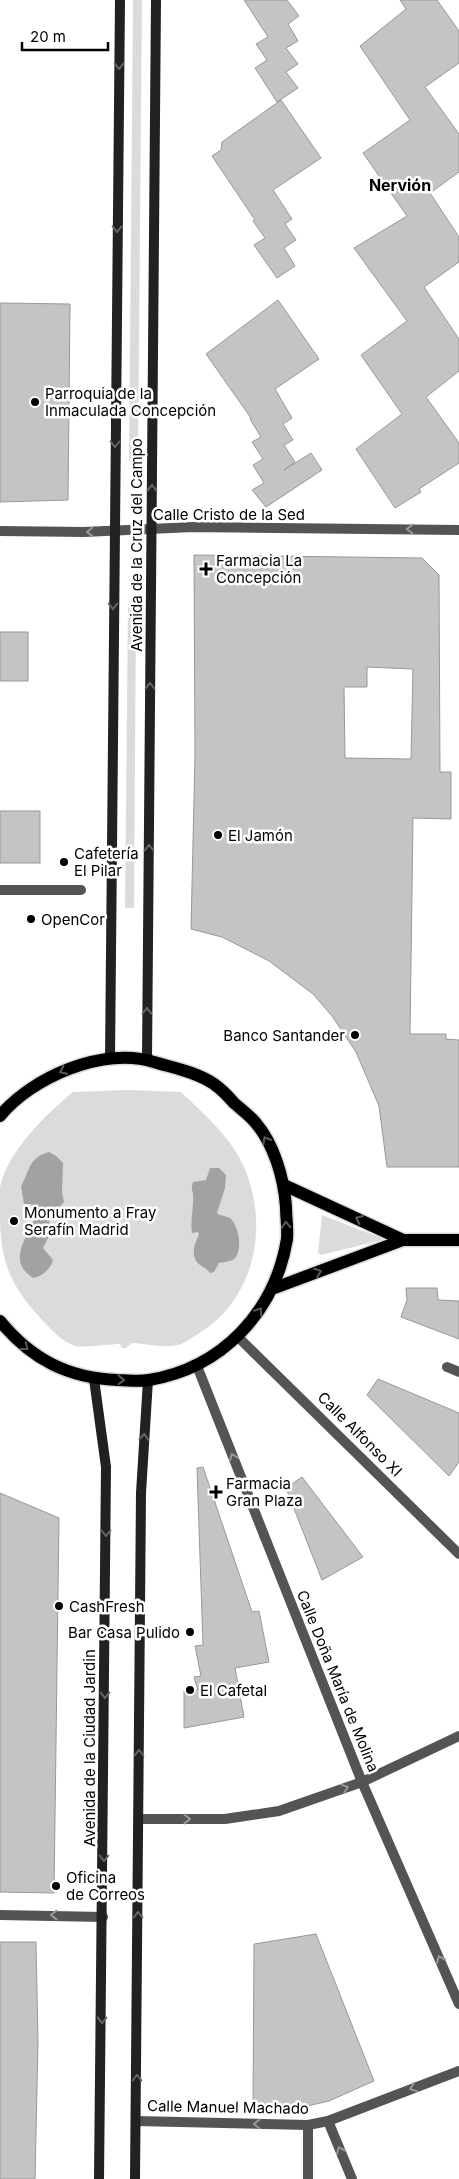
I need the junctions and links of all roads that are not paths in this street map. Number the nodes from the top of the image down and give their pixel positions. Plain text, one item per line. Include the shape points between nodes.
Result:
1 (120, 0) edge
2 (156, 0) edge
3 (151, 529) junction
4 (459, 530) edge
5 (0, 531) edge
6 (113, 531) junction
7 (0, 890) edge
8 (82, 890) dead end
9 (110, 1059) junction
10 (146, 1059) junction
11 (0, 1116) edge
12 (284, 1185) junction
13 (403, 1240) junction
14 (459, 1240) edge
15 (272, 1289) junction
16 (0, 1321) edge
17 (238, 1337) junction
18 (197, 1366) junction
19 (447, 1367) dead end
20 (459, 1372) edge
21 (94, 1379) junction
22 (148, 1380) junction
23 (459, 1554) edge
24 (459, 1736) edge
25 (362, 1782) junction
26 (139, 1819) junction
27 (0, 1915) edge
28 (103, 1917) junction
29 (459, 2004) edge
30 (459, 2071) edge
31 (136, 2121) junction
32 (328, 2121) junction
33 (308, 2126) junction
34 (99, 2179) edge
35 (135, 2179) edge
36 (308, 2179) edge
37 (352, 2179) edge

1 -> 6 main road, Avenida de la Cruz del Campo
3 -> 2 main road, Avenida de la Cruz del Campo
4 -> 3 street, Calle Cristo de la Sed
3 - 6 street, Calle Cristo de la Sed
10 -> 3 main road, Avenida de la Cruz del Campo
6 -> 5 street, Calle Cristo de la Sed
6 -> 9 main road, Avenida de la Cruz del Campo
7 - 8 street
9 - 10 main road
9 -> 11 main road via 69,1068 31,1087
12 -> 10 main road via 269,1145 256,1123 215,1084
13 -> 12 main road
15 -> 12 main road via 287,1238
13 - 14 main road
15 -> 13 main road
17 -> 15 main road via 258,1314
16 -> 21 main road via 15,1340 36,1356
17 - 18 main road
17 - 23 street, Calle Alfonso XI
18 - 22 main road
25 -> 18 street, Calle Doña María de Molina
19 - 20 street
21 -> 22 main road
21 -> 28 main road, Avenida de la Ciudad Jardin via 106,1467
26 -> 22 main road via 141,1485
24 - 25 street
26 -> 25 street via 224,1819 279,1811
29 -> 25 street, Calle Doña María de Molina
31 -> 26 main road
28 -> 27 street
28 -> 34 main road, Avenida de la Ciudad Jardin
30 -> 32 street, Calle Manuel Machado
33 -> 31 street, Calle Manuel Machado
31 - 35 main road
32 - 33 street, Calle Manuel Machado
37 -> 32 street
33 - 36 street

